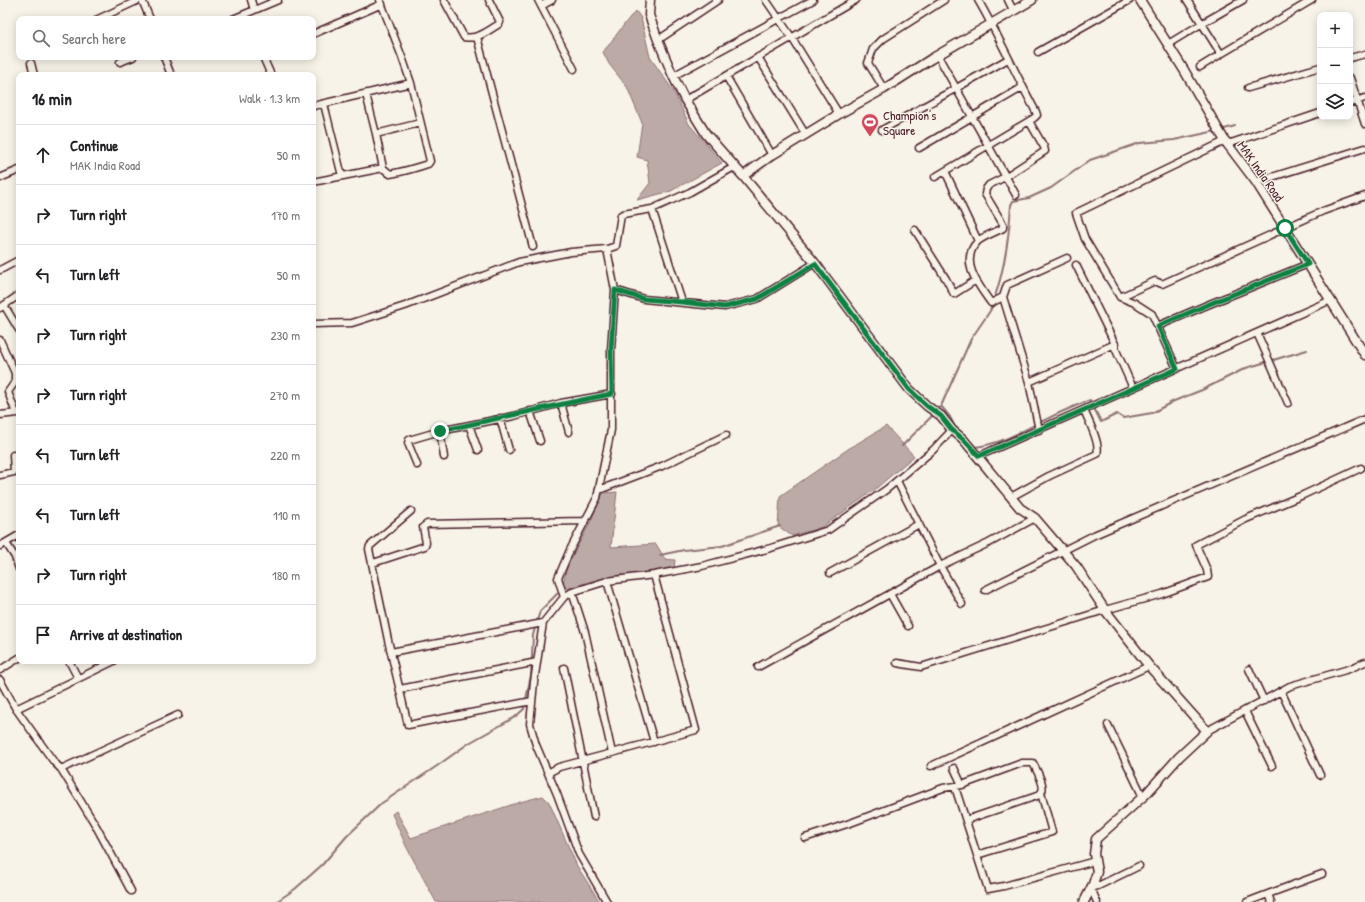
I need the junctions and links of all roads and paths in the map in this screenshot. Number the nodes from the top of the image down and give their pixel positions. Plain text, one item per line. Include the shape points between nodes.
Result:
1 (139, 0) edge
2 (142, 0) edge
3 (251, 0) edge
4 (278, 0) edge
5 (444, 0) edge
6 (489, 0) edge
7 (552, 0) edge
8 (650, 0) edge
9 (718, 0) edge
10 (766, 0) edge
11 (813, 0) edge
12 (856, 0) edge
13 (944, 0) edge
14 (978, 0) edge
15 (1008, 0) edge
16 (1032, 0) edge
17 (1130, 0) edge
18 (1140, 0) edge
19 (1187, 0) edge
20 (1243, 0) edge
21 (1312, 0) edge
22 (381, 2) edge
23 (540, 3) edge
24 (254, 10) junction
25 (1014, 10) junction
26 (104, 16) edge
27 (149, 16) edge
28 (247, 16) edge
29 (778, 19) junction
30 (1201, 24) junction
31 (992, 25) junction
32 (316, 33) edge
33 (477, 37) junction
34 (792, 38) junction
35 (658, 40) junction
36 (1168, 44) junction
37 (1038, 52) dead end
38 (1220, 54) junction
39 (1365, 54) edge
40 (938, 56) junction
41 (758, 57) junction
42 (1353, 57) edge
43 (1008, 59) junction
44 (125, 60) edge
45 (165, 60) edge
46 (264, 60) edge
47 (120, 62) dead end
48 (31, 63) dead end
49 (1200, 67) dead end
50 (1317, 68) edge
51 (574, 69) dead end
52 (33, 72) edge
53 (170, 72) edge
54 (270, 72) edge
55 (673, 76) junction
56 (726, 76) junction
57 (411, 83) junction
58 (1352, 84) edge
59 (1023, 87) junction
60 (956, 88) junction
61 (1248, 88) dead end
62 (884, 89) junction
63 (366, 94) junction
64 (1365, 98) edge
65 (685, 100) junction
66 (1357, 100) junction
67 (1353, 102) edge
68 (324, 104) junction
69 (316, 105) edge
70 (839, 114) junction
71 (1317, 114) edge
72 (972, 118) junction
73 (1029, 121) junction
74 (420, 123) junction
75 (1365, 124) edge
76 (882, 130) dead end
77 (376, 134) junction
78 (806, 135) junction
79 (1225, 141) junction
80 (988, 146) junction
81 (919, 148) dead end
82 (1365, 148) edge
83 (772, 155) junction
84 (734, 167) junction
85 (383, 168) junction
86 (16, 171) edge
87 (945, 171) junction
88 (342, 176) junction
89 (743, 176) junction
90 (935, 177) dead end
91 (1005, 177) junction
92 (0, 178) edge
93 (316, 181) edge
94 (1256, 182) junction
95 (1016, 195) dead end
96 (1365, 196) edge
97 (652, 210) junction
98 (1284, 227) junction
99 (915, 230) dead end
100 (978, 241) junction
101 (533, 247) dead end
102 (607, 249) junction
103 (1067, 258) dead end
104 (16, 262) edge
105 (815, 264) junction
106 (1308, 264) junction
107 (1076, 265) dead end
108 (0, 270) edge
109 (976, 280) junction
110 (615, 290) junction
111 (16, 297) edge
112 (1120, 297) junction
113 (1002, 298) junction
114 (1331, 300) junction
115 (682, 302) junction
116 (2, 307) edge
117 (316, 324) edge
118 (16, 326) edge
119 (1158, 326) junction
120 (1258, 333) junction
121 (0, 340) edge
122 (1115, 344) junction
123 (1365, 355) edge
124 (1177, 369) junction
125 (1029, 382) junction
126 (1133, 388) junction
127 (612, 394) junction
128 (561, 403) junction
129 (1288, 403) dead end
130 (1084, 410) junction
131 (16, 411) edge
132 (530, 411) junction
133 (16, 413) edge
134 (0, 414) edge
135 (500, 418) junction
136 (1365, 419) edge
137 (469, 425) junction
138 (952, 430) junction
139 (1039, 430) junction
140 (440, 431) junction
141 (569, 432) dead end
142 (726, 435) dead end
143 (540, 441) dead end
144 (478, 450) dead end
145 (509, 450) dead end
146 (13, 455) dead end
147 (979, 456) junction
148 (444, 457) dead end
149 (417, 465) dead end
150 (1361, 468) dead end
151 (0, 475) edge
152 (897, 481) junction
153 (599, 490) junction
154 (1011, 497) junction
155 (411, 511) dead end
156 (1035, 518) junction
157 (585, 521) junction
158 (919, 524) junction
159 (16, 537) edge
160 (3, 544) edge
161 (1064, 551) junction
162 (16, 562) edge
163 (373, 563) junction
164 (940, 566) junction
165 (830, 573) dead end
166 (654, 575) junction
167 (607, 581) junction
168 (985, 590) dead end
169 (562, 592) junction
170 (572, 592) junction
171 (890, 594) junction
172 (962, 604) dead end
173 (1105, 610) junction
174 (538, 624) junction
175 (908, 626) dead end
176 (391, 652) junction
177 (16, 660) edge
178 (1365, 662) edge
179 (534, 663) junction
180 (897, 663) dead end
181 (71, 664) edge
182 (108, 664) edge
183 (1149, 666) junction
184 (758, 667) dead end
185 (564, 668) dead end
186 (1249, 669) dead end
187 (0, 670) edge
188 (78, 678) junction
189 (0, 680) edge
190 (400, 689) junction
191 (1281, 691) junction
192 (1264, 701) junction
193 (527, 702) junction
194 (16, 709) junction
195 (1245, 711) junction
196 (178, 715) dead end
197 (1108, 725) dead end
198 (1207, 730) junction
199 (654, 742) junction
200 (612, 753) junction
201 (583, 760) junction
202 (931, 766) dead end
203 (1272, 766) dead end
204 (954, 768) dead end
205 (61, 769) junction
206 (548, 773) junction
207 (1320, 775) dead end
208 (962, 785) junction
209 (955, 787) junction
210 (1041, 793) junction
211 (1143, 797) junction
212 (594, 816) dead end
213 (966, 820) junction
214 (805, 838) dead end
215 (977, 855) junction
216 (1095, 862) junction
217 (1139, 866) dead end
218 (1322, 874) dead end
219 (1091, 888) junction
220 (131, 891) dead end
221 (1268, 894) junction
222 (1083, 901) edge
223 (607, 902) edge
224 (1097, 902) edge
225 (1247, 902) edge
226 (1271, 902) edge

1 - 26 street
2 - 27 street
3 - 24 street
4 - 24 street
5 - 33 street via 464,37
6 - 33 street via 500,22
7 - 23 street
8 - 35 street via 649,15
9 - 35 street
10 - 29 street
11 - 29 street
12 - 34 street
13 - 62 street via 883,39 873,49 868,63
14 - 31 street
15 - 25 street
16 - 25 street
17 - 37 street
18 - 36 street, MAK India Road
19 - 30 street
20 - 30 street
21 - 38 street
22 - 32 street
22 - 57 street
23 - 51 street
24 - 28 street
25 - 31 street
29 - 34 street
29 - 55 street
30 - 36 street
30 - 38 street
31 - 40 street
31 - 43 street
33 - 101 street
34 - 41 street
34 - 70 street
35 - 55 street
36 - 79 street, MAK India Road
38 - 49 street
39 - 42 street
40 - 60 street
40 - 62 street
41 - 56 street
41 - 78 street
43 - 59 street
43 - 60 street
44 - 47 street
45 - 53 street
46 - 54 street
48 - 52 street
50 - 61 street
55 - 65 street
56 - 65 street
56 - 83 street
57 - 63 street
57 - 74 street
58 - 66 street
59 - 72 street
59 - 73 street via 1037,115
60 - 72 street
60 - 76 street
62 - 70 street
63 - 68 street
63 - 77 street
64 - 66 street
65 - 84 street via 706,134
66 - 67 street
66 - 75 street
68 - 69 street
68 - 88 street
70 - 78 street
71 - 79 street via 1231,142
72 - 80 street
72 - 81 street
73 - 80 street
73 - 91 street via 1045,151
74 - 77 street
74 - 85 street via 430,159 428,164 390,174
77 - 85 street
78 - 83 street
79 - 94 street, MAK India Road
79 - 112 street via 1076,213 1085,239
80 - 87 street
80 - 91 street
82 - 94 street
83 - 89 street
84 - 89 street
84 - 97 street
85 - 88 street
86 - 92 street
87 - 90 street
87 - 100 street
88 - 93 street
89 - 105 street
91 - 95 street
91 - 100 street via 989,185 985,194 1003,228
94 - 98 street, MAK India Road
96 - 98 street
97 - 102 street via 621,215 616,246
97 - 115 street
98 - 106 street, MAK India Road
98 - 112 street via 1162,284 1156,281
99 - 109 street via 954,294
100 - 109 street via 970,254 971,272
102 - 110 street
102 - 117 street via 571,252 519,262 405,306 352,323
103 - 113 street via 1007,285
104 - 108 street
105 - 115 street via 757,299 725,307
105 - 138 street via 909,389 941,416
106 - 114 street, MAK India Road
106 - 119 street
107 - 122 street
109 - 113 street via 991,303
110 - 115 street via 644,299
110 - 127 street via 611,350
111 - 116 street
112 - 119 street via 1152,314
113 - 125 street
114 - 120 street
114 - 123 street, MAK India Road
116 - 118 street
119 - 124 street
120 - 124 street
120 - 129 street
121 - 131 street via 15,373 15,382 8,392
122 - 125 street
122 - 126 street
124 - 126 street
125 - 139 street
126 - 130 street
127 - 128 street
127 - 153 street via 611,430
128 - 132 street
128 - 141 street
130 - 139 street
130 - 154 street via 1098,444 1097,454
132 - 135 street
132 - 143 street
133 - 134 street
135 - 137 street
135 - 145 street
136 - 161 street via 1094,535
137 - 140 street
137 - 144 street
138 - 147 street
138 - 152 street
139 - 147 street
140 - 148 street
140 - 149 street via 408,441
142 - 153 street via 662,466
146 - 151 street via 14,472
147 - 154 street
150 - 173 street via 1246,519 1196,545 1208,577 1162,594
152 - 158 street
152 - 166 street via 828,530 702,566
153 - 157 street
154 - 156 street via 1020,508
155 - 163 street via 370,546
156 - 161 street
156 - 164 street
157 - 163 street via 427,524 424,527 425,546
157 - 169 street via 558,578
158 - 164 street
158 - 165 street
159 - 160 street
160 - 162 street
161 - 168 street
161 - 173 street
163 - 176 street
164 - 171 street
164 - 172 street
166 - 167 street
166 - 199 street via 696,730
167 - 170 street
167 - 199 street
169 - 170 street
169 - 174 street
170 - 200 street via 585,632
171 - 175 street
171 - 184 street
173 - 180 street via 921,667
173 - 183 street
174 - 176 street
174 - 179 street
176 - 190 street
177 - 187 street
178 - 191 street
179 - 190 street
179 - 193 street
181 - 188 street
182 - 188 street
183 - 198 street
183 - 202 street
185 - 201 street
186 - 192 street
188 - 194 street
189 - 194 street
190 - 193 street via 408,724
191 - 192 street
191 - 207 street
192 - 195 street
193 - 206 street via 536,745
194 - 205 street
195 - 198 street
195 - 203 street
196 - 205 street
197 - 211 street
198 - 211 street
199 - 200 street
200 - 201 street
201 - 206 street
201 - 212 street
204 - 208 street
205 - 220 street
206 - 223 street via 579,854
208 - 209 street
208 - 210 street via 1022,762 1029,762 1037,769 1043,790
209 - 213 street
209 - 214 street via 943,788
210 - 213 street
210 - 215 street via 1052,832
211 - 216 street via 1096,839
213 - 215 street
215 - 216 street via 988,889
216 - 219 street via 1097,872
217 - 219 street
218 - 221 street
219 - 222 street
219 - 224 street
221 - 225 street
221 - 226 street

